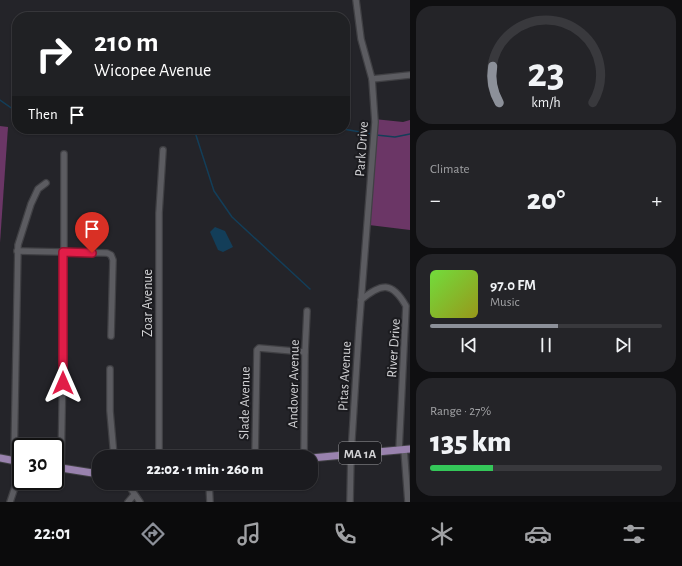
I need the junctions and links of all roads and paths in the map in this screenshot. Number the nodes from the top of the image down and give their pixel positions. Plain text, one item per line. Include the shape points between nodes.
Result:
1 (356, 0) edge
2 (410, 75) edge
3 (372, 79) junction
4 (163, 150) dead end
5 (64, 154) dead end
6 (46, 183) dead end
7 (17, 251) junction
8 (63, 252) junction
9 (361, 300) junction
10 (307, 312) dead end
11 (111, 336) dead end
12 (305, 352) junction
13 (110, 369) dead end
14 (18, 438) edge
15 (63, 438) edge
16 (405, 449) edge
17 (113, 450) edge
18 (159, 450) edge
19 (255, 450) edge
20 (304, 450) edge
21 (351, 454) junction
22 (318, 457) edge
23 (0, 458) edge
24 (12, 460) edge
25 (64, 469) edge
26 (92, 473) edge
27 (14, 490) edge
28 (131, 490) edge
29 (209, 490) edge
30 (134, 495) junction
31 (10, 502) edge
32 (128, 502) edge
33 (140, 502) edge
34 (210, 502) edge
35 (350, 502) edge
36 (408, 502) edge

1 - 3 street, Park Drive via 361,39
2 - 3 street
3 - 9 street, Park Drive via 374,135
4 - 18 street, Zoar Avenue via 159,205
5 - 8 street
6 - 7 street via 38,189 31,204
7 - 8 street
7 - 14 street
8 - 11 street via 111,255
8 - 15 street
9 - 16 street, River Drive via 373,290 382,287 392,289 400,295 406,306
9 - 21 street, Pitas Avenue
10 - 12 street, Andover Avenue
12 - 19 street, Slade Avenue via 258,349
12 - 20 street, Andover Avenue
13 - 17 street
16 - 21 main road, MA 1A
16 - 36 street
21 - 22 main road, MA 1A
21 - 35 street, Pitas Avenue
23 - 24 main road
25 - 26 main road
27 - 31 street
28 - 30 street
29 - 34 street
30 - 32 street
30 - 33 street

